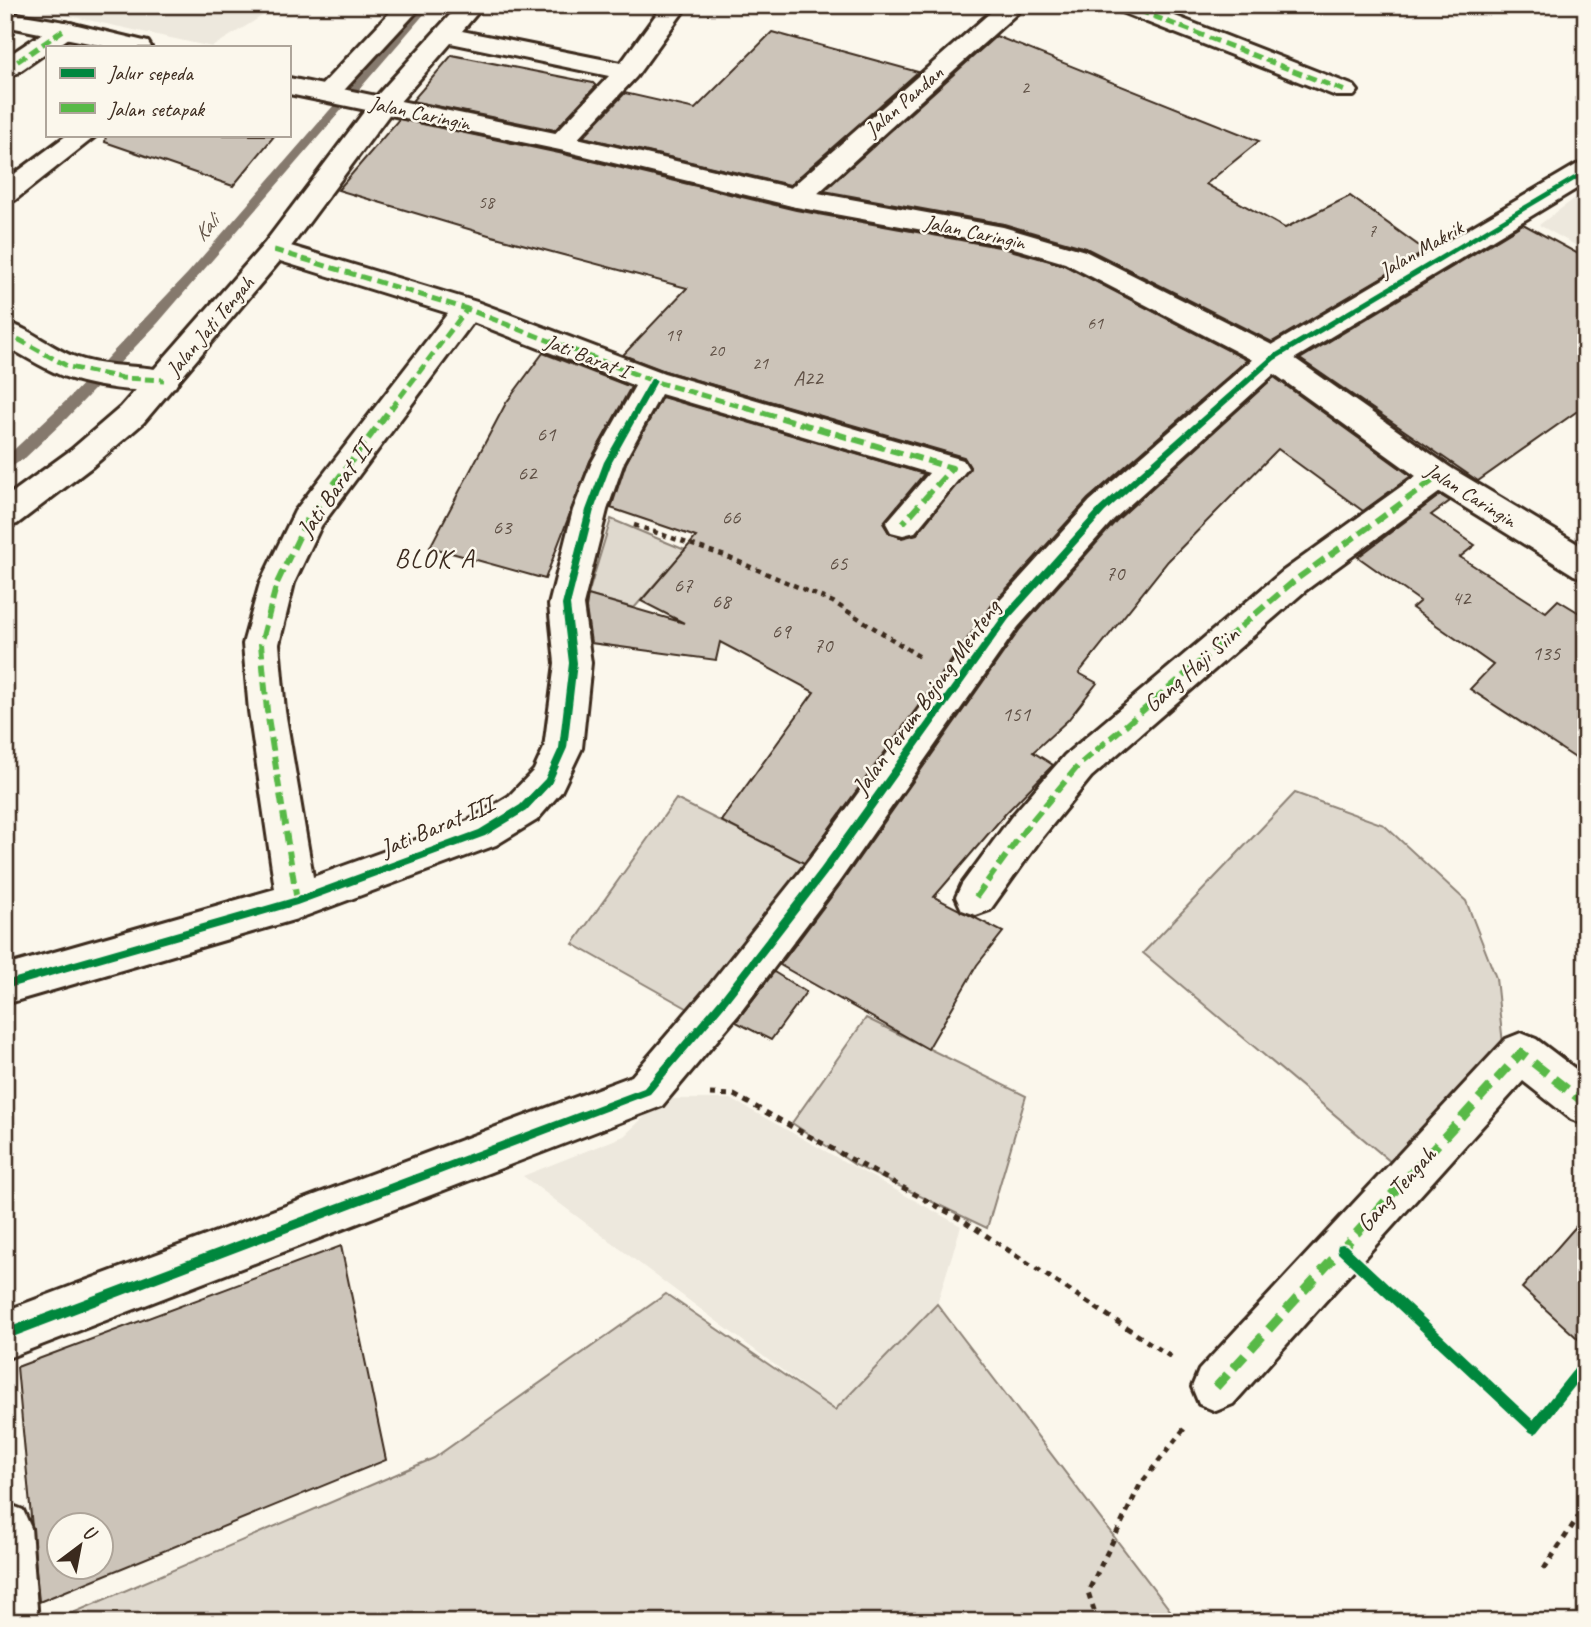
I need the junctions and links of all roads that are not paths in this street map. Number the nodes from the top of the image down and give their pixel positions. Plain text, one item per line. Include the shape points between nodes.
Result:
1 (411, 5) edge
2 (472, 5) edge
3 (676, 5) edge
4 (1014, 5) edge
5 (1125, 5) edge
6 (5, 19) edge
7 (65, 29) junction
8 (446, 35) junction
9 (135, 46) edge
10 (5, 70) edge
11 (627, 72) junction
12 (290, 86) edge
13 (1345, 91) dead end
14 (330, 96) junction
15 (377, 105) junction
16 (83, 136) edge
17 (560, 142) junction
18 (1586, 171) edge
19 (5, 194) edge
20 (796, 198) junction
21 (274, 250) junction
22 (467, 309) junction
23 (5, 332) edge
24 (1273, 358) junction
25 (164, 380) junction
26 (653, 381) junction
27 (1439, 476) junction
28 (5, 515) edge
29 (903, 523) dead end
30 (1586, 566) edge
31 (976, 897) dead end
32 (297, 901) junction
33 (5, 985) edge
34 (1586, 1104) edge
35 (5, 1335) edge
36 (1216, 1387) road end
37 (5, 1528) edge
38 (12, 1622) edge

1 - 14 street
2 - 8 street, Jalan Jati Tengah
3 - 11 street
4 - 20 street, Jalan Pandan
5 - 13 street
6 - 7 street
7 - 9 street
7 - 10 street
8 - 11 street
8 - 15 street, Jalan Jati Tengah
11 - 17 street
12 - 14 street, Jalan Caringin
14 - 15 street, Jalan Caringin
15 - 17 street, Jalan Caringin
15 - 21 street, Jalan Jati Tengah
16 - 19 street
17 - 20 street, Jalan Caringin
18 - 24 street, Jalan Makrik
20 - 24 street, Jalan Caringin via 1003,236 1075,257
21 - 22 street, Jati Barat I
21 - 25 street, Jalan Jati Tengah
22 - 26 street, Jati Barat I
22 - 32 street, Jati Barat II via 307,520 277,583 261,644
23 - 25 street via 69,367 122,378
24 - 27 street, Jalan Caringin
24 - 35 street, Jalan Perum Bojong Menteng via 1102,510 1006,617 824,871 647,1091
25 - 28 street, Jalan Jati Tengah via 82,458
26 - 29 street, Jati Barat I via 952,468
26 - 32 street, Jati Barat III via 608,462 590,510 566,606 573,663 563,748 548,781 523,808 482,833
27 - 30 street, Jalan Caringin
27 - 31 street, Gang Haji Siin via 1294,581 1078,766
32 - 33 street, Jati Barat III
34 - 36 street, Gang Tengah via 1521,1053
37 - 38 street

